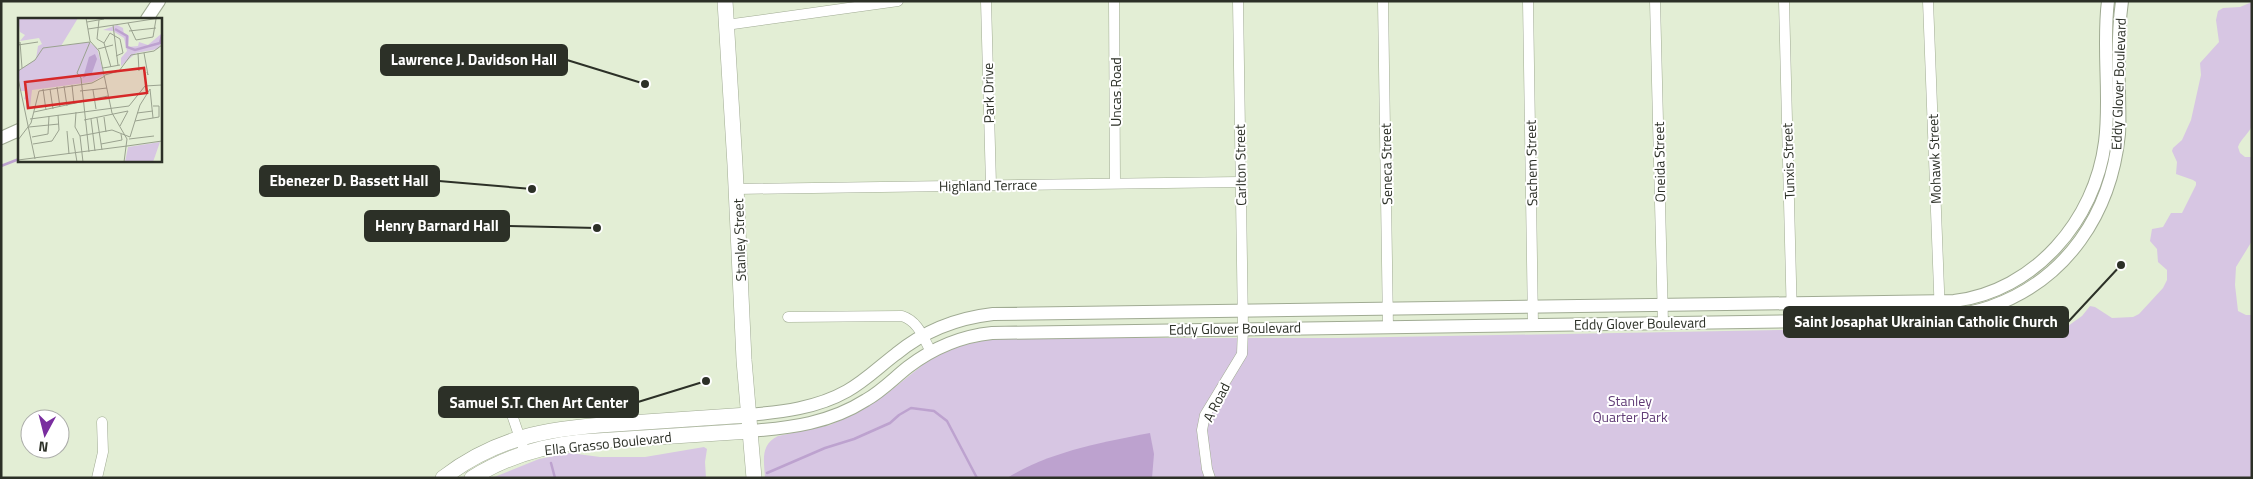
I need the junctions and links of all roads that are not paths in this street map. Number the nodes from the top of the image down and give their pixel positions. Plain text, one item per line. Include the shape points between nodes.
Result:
1 (159, 1) edge
2 (725, 1) edge
3 (898, 1) edge
4 (986, 1) edge
5 (1114, 1) edge
6 (1238, 1) edge
7 (1383, 1) edge
8 (1528, 1) edge
9 (1655, 1) edge
10 (1784, 1) edge
11 (1928, 1) edge
12 (2108, 1) edge
13 (2122, 1) edge
14 (148, 18) edge
15 (726, 25) junction
16 (2105, 48) junction
17 (2119, 49) junction
18 (18, 130) edge
19 (1, 138) edge
20 (1240, 182) junction
21 (1115, 183) junction
22 (990, 186) junction
23 (737, 189) junction
24 (2076, 223) junction
25 (2088, 231) junction
26 (1940, 301) junction
27 (1792, 303) junction
28 (1662, 305) junction
29 (1533, 306) junction
30 (1388, 308) junction
31 (1243, 310) junction
32 (1079, 312) junction
33 (1940, 316) junction
34 (788, 317) dead end
35 (1792, 321) junction
36 (1663, 323) junction
37 (1533, 325) junction
38 (1388, 326) junction
39 (1243, 328) junction
40 (1080, 331) junction
41 (922, 336) junction
42 (931, 352) junction
43 (509, 406) dead end
44 (748, 415) junction
45 (102, 422) dead end
46 (750, 431) junction
47 (520, 438) junction
48 (525, 453) junction
49 (97, 478) edge
50 (443, 478) edge
51 (472, 478) edge
52 (754, 478) edge
53 (1210, 478) edge

1 - 14 street
2 - 15 main road, Stanley Street
3 - 15 street
4 - 22 street, Park Drive
5 - 21 street, Uncas Road
6 - 20 street, Carlton Street
7 - 30 street, Seneca Street
8 - 29 street, Sachem Street
9 - 28 street, Oneida Street
10 - 27 street, Tunxis Street
11 - 26 street, Mohawk Street
12 - 16 street, Eddy Glover Boulevard
13 - 17 street, Eddy Glover Boulevard
15 - 23 main road, Stanley Street
16 - 17 street
16 - 24 street, Eddy Glover Boulevard via 2106,140 2098,176
17 - 25 street, Eddy Glover Boulevard via 2116,154 2108,189
18 - 19 street
20 - 21 street, Highland Terrace
20 - 31 street, Carlton Street
21 - 22 street, Highland Terrace
22 - 23 street, Highland Terrace
23 - 44 main road, Stanley Street
24 - 25 street
24 - 26 street, Eddy Glover Boulevard via 2043,261 2016,280 1963,300
25 - 33 street, Eddy Glover Boulevard via 2066,258 2036,284 1991,307 1966,314
26 - 27 street, Eddy Glover Boulevard
26 - 33 street, Mohawk Street
27 - 28 street, Eddy Glover Boulevard
27 - 35 street, Tunxis Street
28 - 29 street, Eddy Glover Boulevard
28 - 36 street, Oneida Street
29 - 30 street, Eddy Glover Boulevard
29 - 37 street, Sachem Street
30 - 31 street, Eddy Glover Boulevard
30 - 38 street, Seneca Street
31 - 32 street, Eddy Glover Boulevard
31 - 39 street, Carlton Street
32 - 40 street
32 - 41 street, Eddy Glover Boulevard via 984,315 954,322
33 - 35 street, Eddy Glover Boulevard
34 - 41 street via 902,316 910,318
35 - 36 street, Eddy Glover Boulevard
36 - 37 street, Eddy Glover Boulevard
37 - 38 street, Eddy Glover Boulevard
38 - 39 street, Eddy Glover Boulevard
39 - 40 street, Eddy Glover Boulevard
39 - 53 street, A Road via 1242,354 1206,415 1202,440
40 - 42 street, Eddy Glover Boulevard via 986,333 958,340
41 - 42 street
41 - 44 street, Eddy Glover Boulevard via 835,397 801,408
42 - 46 street, Eddy Glover Boulevard via 868,399 838,415 800,426
43 - 47 street
44 - 46 main road, Stanley Street
44 - 47 main road, Ella Grasso Boulevard via 572,427
45 - 49 street via 103,452
46 - 48 main road, Ella Grasso Boulevard via 581,442
46 - 52 main road, Stanley Street
47 - 48 street
47 - 50 main road, Ella Grasso Boulevard via 484,452
48 - 51 main road, Ella Grasso Boulevard

